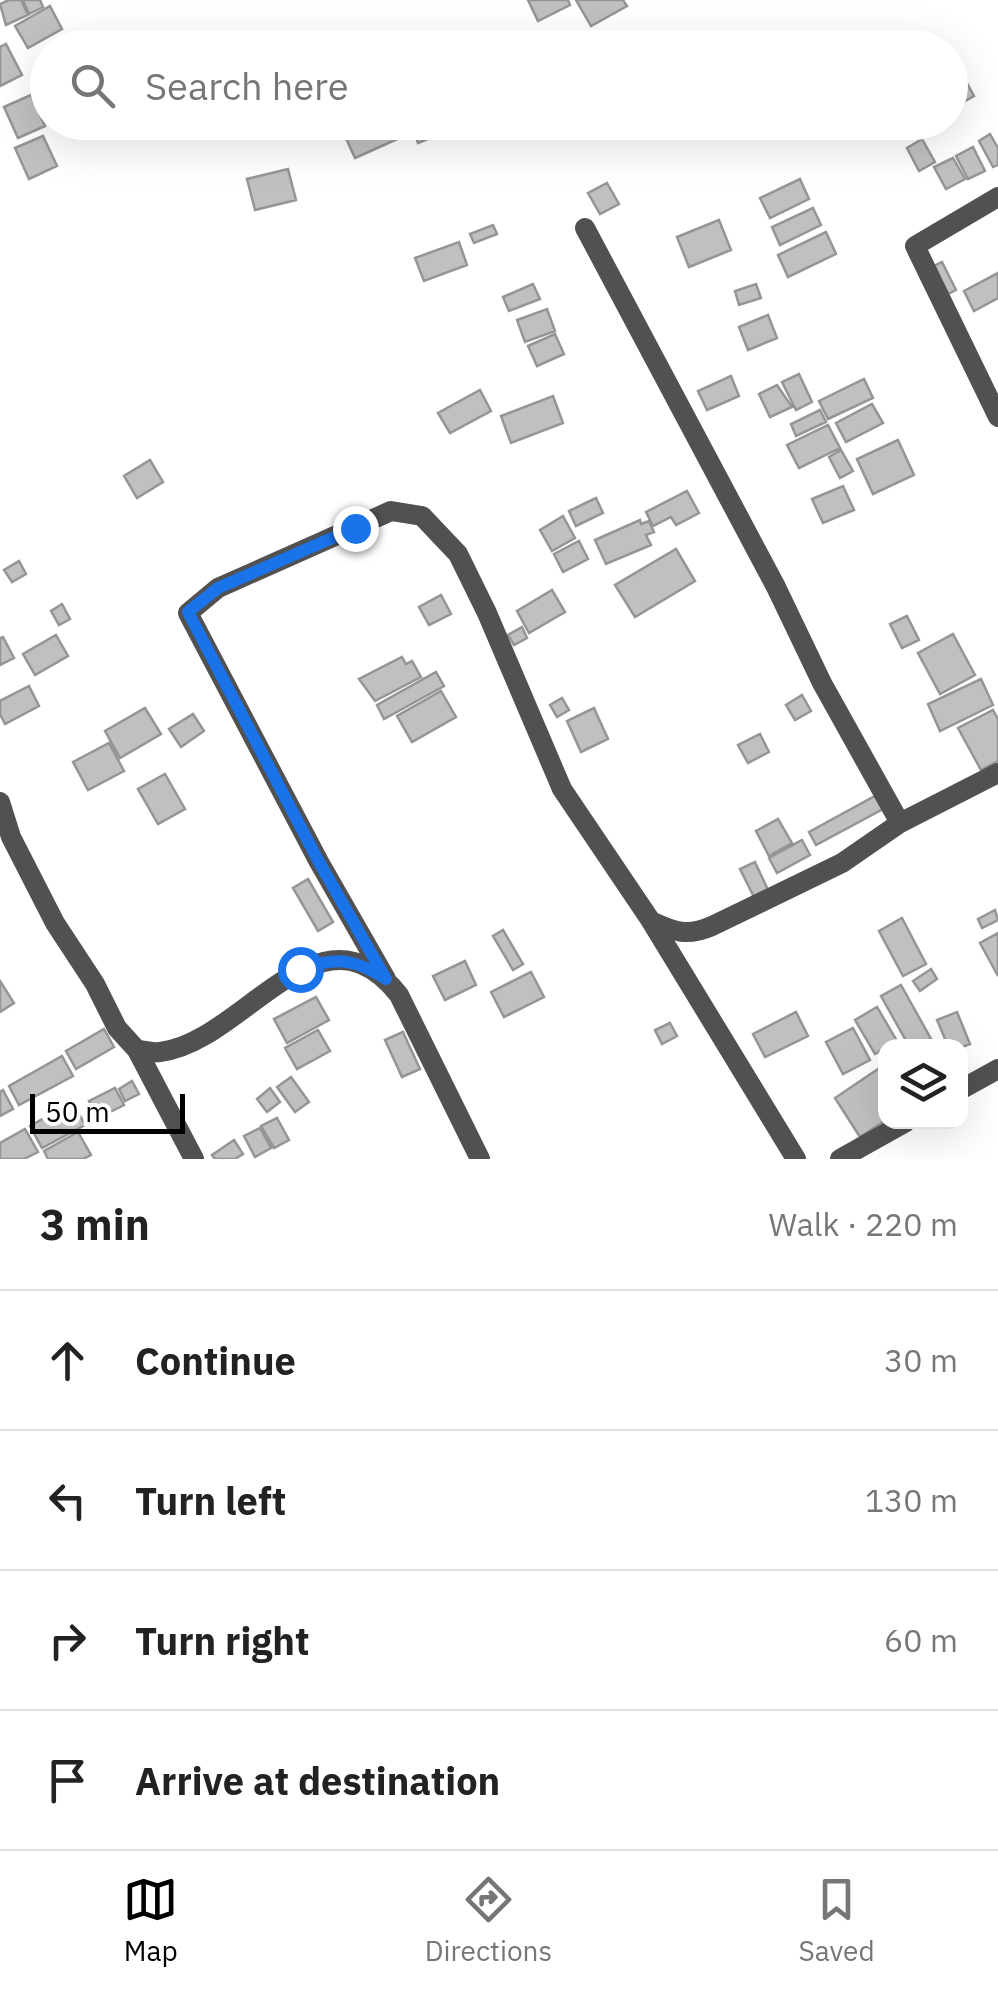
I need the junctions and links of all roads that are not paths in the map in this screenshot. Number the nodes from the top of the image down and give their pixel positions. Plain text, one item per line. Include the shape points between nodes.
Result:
1 (998, 197) edge
2 (585, 228) dead end
3 (998, 417) edge
4 (998, 773) edge
5 (0, 802) edge
6 (900, 823) junction
7 (5, 839) edge
8 (651, 921) junction
9 (386, 979) junction
10 (136, 1050) junction
11 (998, 1069) edge
12 (968, 1086) edge
13 (894, 1129) edge
14 (194, 1159) edge
15 (480, 1159) edge
16 (796, 1159) edge
17 (840, 1159) edge

1 - 3 street via 914,246
2 - 6 street
4 - 6 street
5 - 7 street
6 - 8 street via 826,872 692,935
7 - 10 street
8 - 9 street via 562,789 458,554 422,516 391,511 218,588 188,612
8 - 16 street
9 - 10 street via 363,964 330,959 300,969 191,1042 160,1052
9 - 15 street
10 - 14 street
11 - 12 street
13 - 17 street

